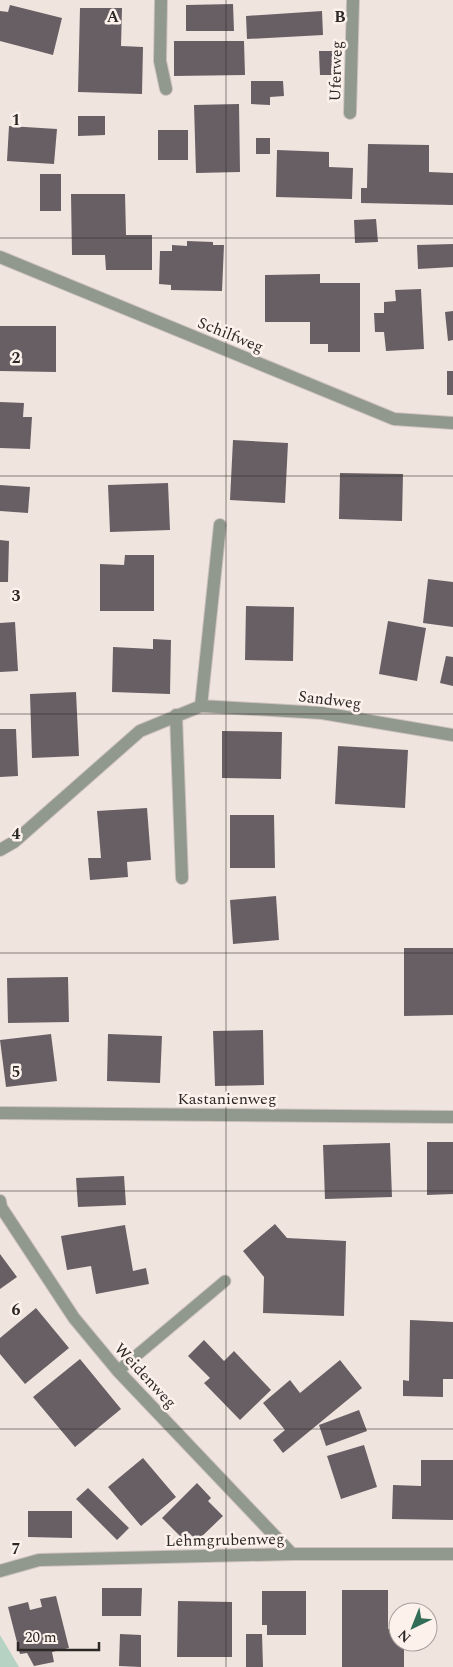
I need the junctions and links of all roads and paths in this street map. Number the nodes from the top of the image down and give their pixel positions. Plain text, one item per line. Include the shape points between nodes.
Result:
1 (161, 0) edge
2 (353, 0) edge
3 (166, 89) dead end
4 (350, 113) dead end
5 (0, 256) edge
6 (453, 423) edge
7 (220, 524) dead end
8 (201, 706) junction
9 (176, 715) junction
10 (453, 735) edge
11 (0, 850) edge
12 (182, 878) dead end
13 (0, 1113) edge
14 (453, 1116) edge
15 (0, 1201) edge
16 (225, 1281) dead end
17 (118, 1370) junction
18 (292, 1554) junction
19 (453, 1554) edge
20 (0, 1571) edge

1 - 3 street via 160,61
2 - 4 street, Uferweg
5 - 6 street, Schilfweg via 394,419
7 - 8 street
8 - 9 street, Sandweg
8 - 10 street, Sandweg via 322,713
9 - 11 street, Sandweg via 140,731 14,842
9 - 12 street
13 - 14 street, Kastanienweg
15 - 17 street, Weidenweg via 74,1318
16 - 17 lane
17 - 18 street, Weidenweg
18 - 19 street, Lehmgrubenweg
18 - 20 street, Lehmgrubenweg via 39,1560

